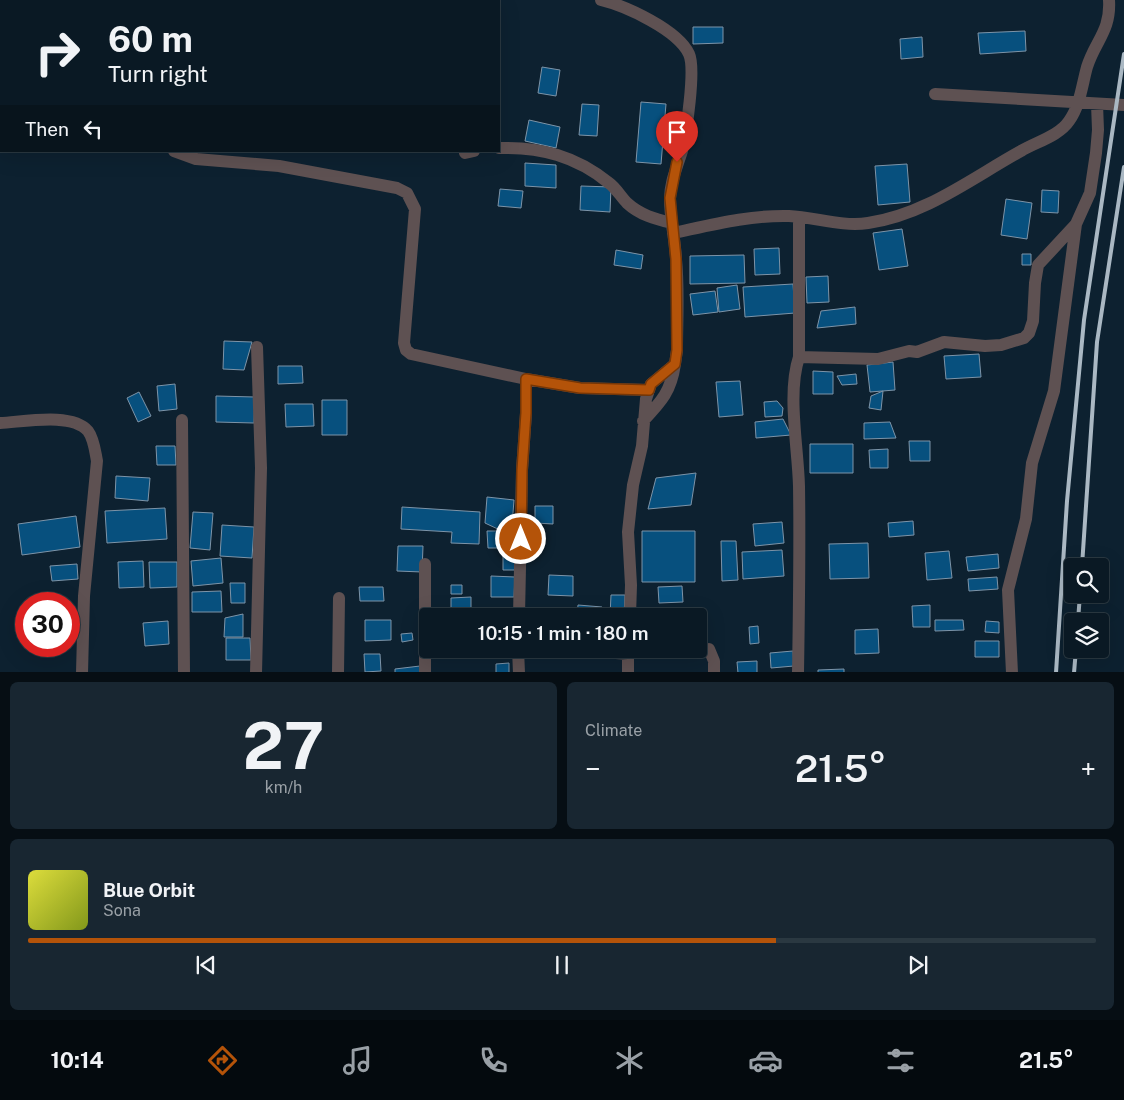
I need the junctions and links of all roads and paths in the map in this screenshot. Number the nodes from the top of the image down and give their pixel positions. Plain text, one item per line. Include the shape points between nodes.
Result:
1 (601, 0) edge
2 (1109, 0) edge
3 (935, 94) dead end
4 (1078, 102) junction
5 (1097, 104) junction
6 (1124, 105) edge
7 (500, 148) edge
8 (177, 152) edge
9 (799, 218) junction
10 (1076, 224) junction
11 (672, 228) junction
12 (257, 348) dead end
13 (798, 357) junction
14 (675, 364) junction
15 (526, 379) junction
16 (649, 390) junction
17 (182, 420) dead end
18 (643, 421) junction
19 (0, 423) edge
20 (424, 564) dead end
21 (339, 598) dead end
22 (519, 608) edge
23 (630, 608) edge
24 (709, 649) dead end
25 (518, 658) edge
26 (628, 658) edge
27 (82, 672) edge
28 (184, 672) edge
29 (256, 672) edge
30 (338, 672) edge
31 (426, 672) edge
32 (518, 672) edge
33 (628, 672) edge
34 (714, 672) edge
35 (798, 672) edge
36 (1012, 672) edge

1 - 11 street via 620,4 650,20 681,42 690,55 692,72 682,152 670,198
2 - 4 street via 1107,24 1087,66
3 - 4 street
4 - 5 street
4 - 9 street via 1069,122 1050,137 910,212 867,223 844,224
5 - 6 street
5 - 10 street via 1098,130 1090,192
7 - 11 street via 550,151 577,162 611,184 641,214
8 - 15 street via 196,159 279,166 332,175 408,192 415,209 406,350
9 - 11 street via 746,218
9 - 13 street
10 - 13 street via 1038,265 1033,321 1024,338 985,346 944,342 916,352 878,359
10 - 36 street via 1054,391 1032,463 1026,519 1008,590
11 - 14 street via 676,259
12 - 29 street via 261,468
13 - 35 street via 794,412 799,493
14 - 16 street via 651,384
14 - 18 street via 672,382 663,401
15 - 16 street via 580,388
15 - 22 street
16 - 18 street
17 - 28 street
18 - 23 street via 628,532
19 - 27 street via 74,422 86,429 94,445 97,461 84,596
20 - 31 street
21 - 30 street
24 - 34 street
25 - 32 street
26 - 33 street

